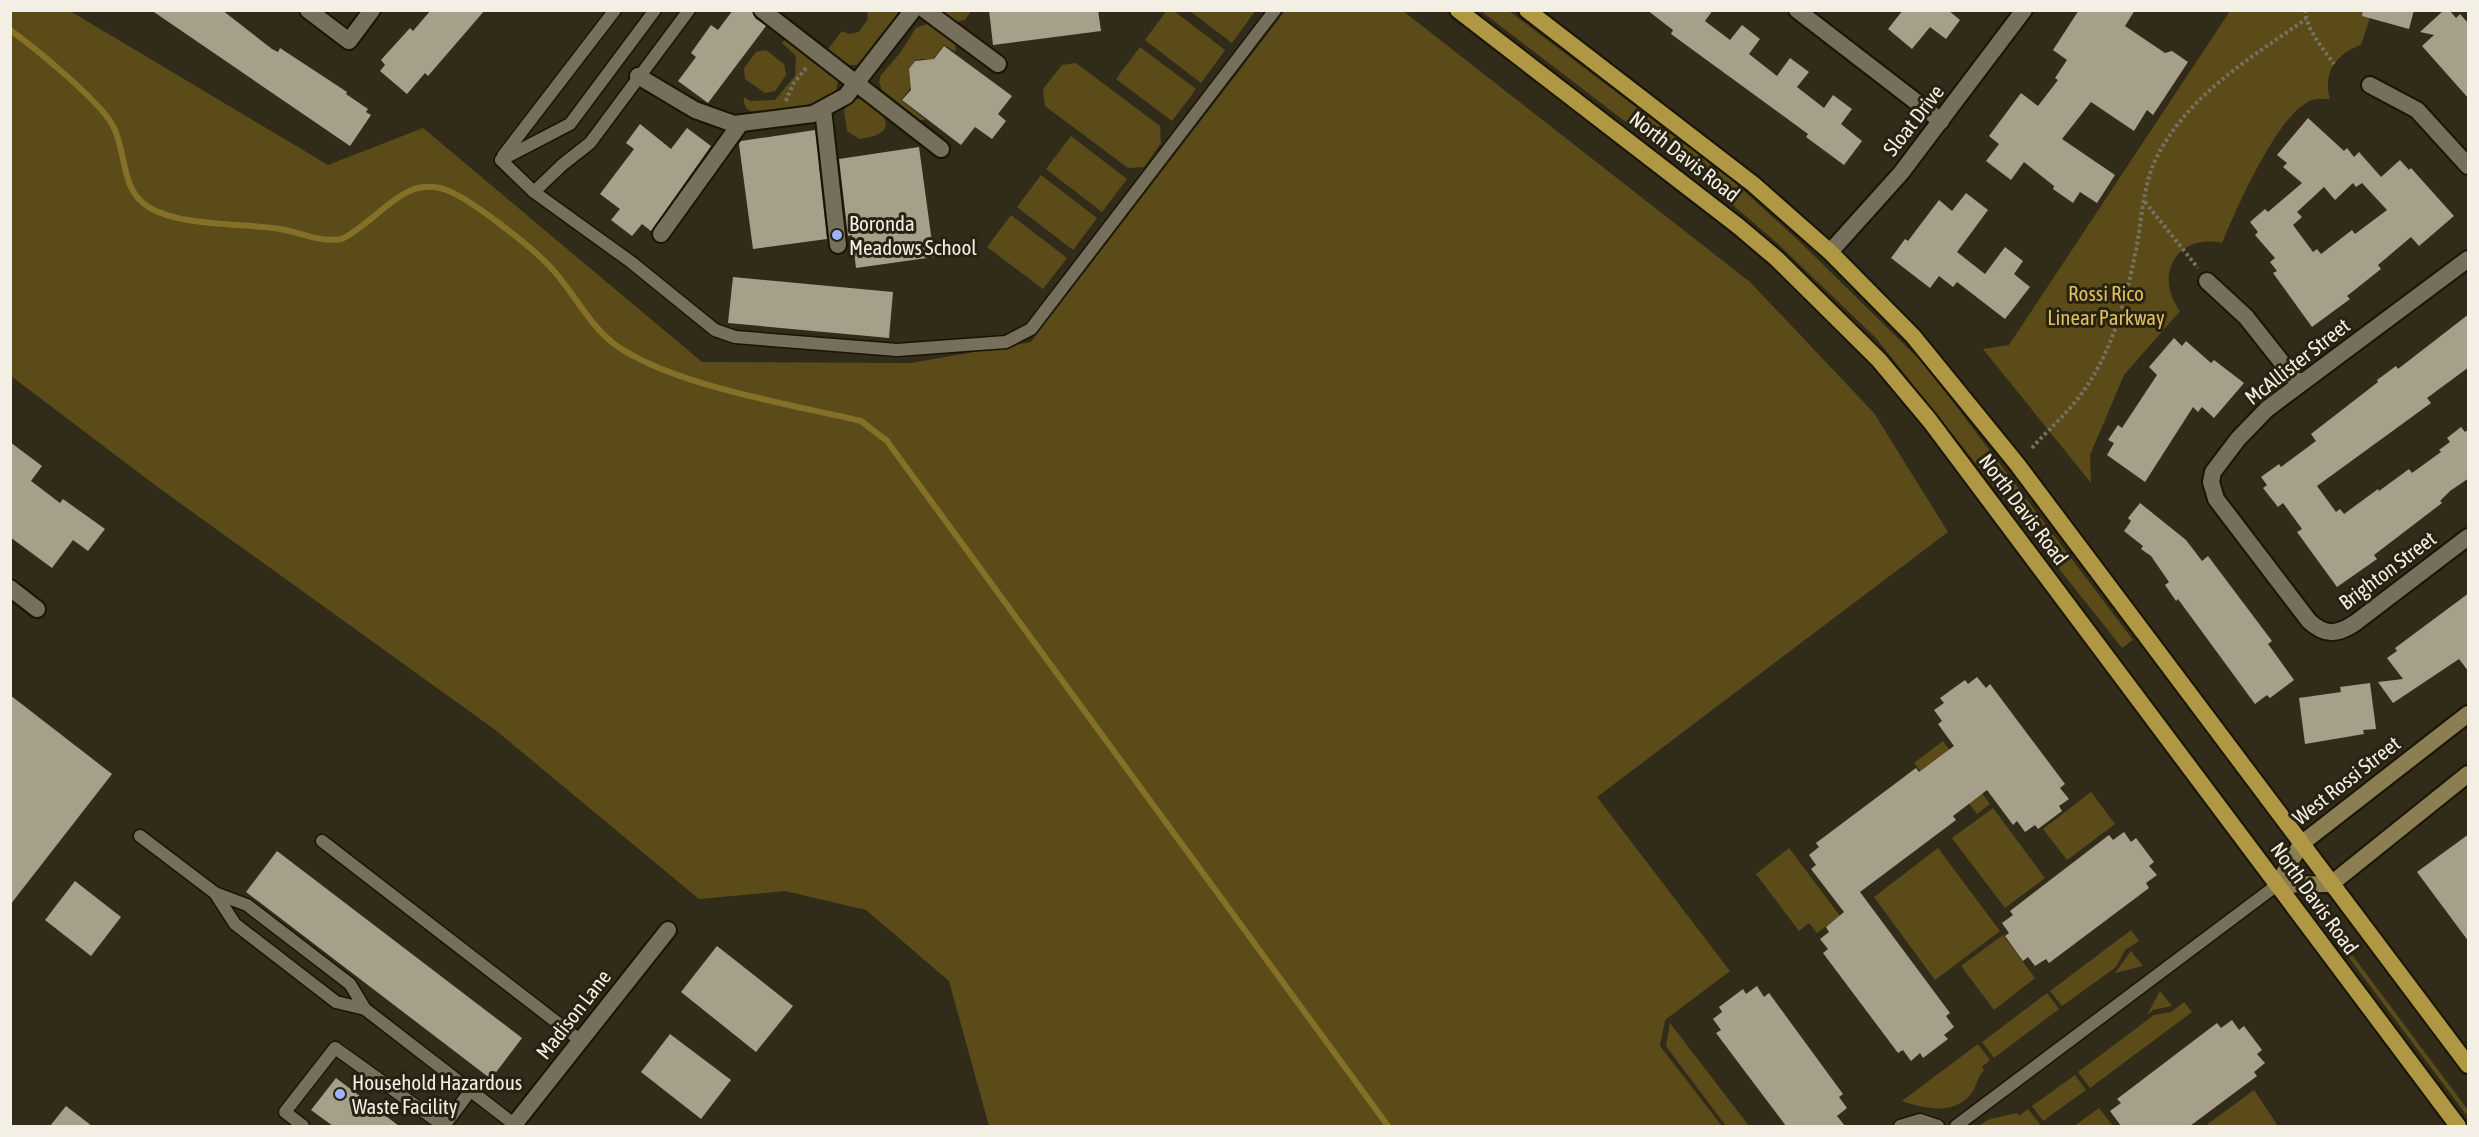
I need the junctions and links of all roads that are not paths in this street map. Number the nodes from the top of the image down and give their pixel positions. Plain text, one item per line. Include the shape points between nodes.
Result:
1 (308, 10) edge
2 (372, 10) edge
3 (615, 10) edge
4 (655, 10) edge
5 (689, 10) edge
6 (762, 10) edge
7 (913, 10) edge
8 (925, 10) edge
9 (1275, 10) edge
10 (1458, 10) edge
11 (1527, 10) edge
12 (1797, 10) edge
13 (2024, 10) edge
14 (998, 64) dead end
15 (638, 76) junction
16 (856, 83) junction
17 (2370, 85) dead end
18 (823, 109) junction
19 (1941, 121) junction
20 (740, 124) junction
21 (941, 149) dead end
22 (501, 160) junction
23 (2469, 166) edge
24 (534, 192) junction
25 (661, 234) dead end
26 (838, 245) dead end
27 (1830, 252) junction
28 (2469, 259) edge
29 (2207, 281) road end
30 (2299, 384) junction
31 (2469, 537) edge
32 (10, 588) edge
33 (37, 609) dead end
34 (2330, 633) joint
35 (2469, 714) edge
36 (2469, 774) edge
37 (140, 836) dead end
38 (322, 841) dead end
39 (2301, 844) junction
40 (2331, 884) junction
41 (2277, 885) junction
42 (215, 893) junction
43 (668, 930) dead end
44 (365, 1009) junction
45 (581, 1041) junction
46 (2469, 1065) edge
47 (471, 1090) junction
48 (303, 1126) edge
49 (514, 1126) edge
50 (1900, 1126) edge
51 (1938, 1126) edge
52 (1956, 1126) edge
53 (2458, 1126) edge

1 - 2 street via 349,41
3 - 22 lane
4 - 22 lane via 570,124
5 - 15 lane
6 - 16 street
7 - 16 street
8 - 14 street
9 - 24 lane via 1031,329 1006,342 897,350 735,338 715,330 631,262
10 - 41 highway, North Davis Road via 1738,226 1879,360 1930,422
11 - 27 highway, North Davis Road via 1753,184
12 - 19 street
13 - 19 street, Sloat Drive
15 - 20 street via 695,110
15 - 24 lane via 590,143
16 - 18 street via 846,96
16 - 21 street
17 - 23 street via 2417,110
18 - 20 street via 813,114
18 - 26 street
19 - 27 street, Sloat Drive
20 - 25 street
22 - 24 lane
27 - 39 highway, North Davis Road via 1878,298 2024,473
28 - 30 street, McAllister Street
29 - 30 street via 2246,317
30 - 34 street, McAllister Street via 2238,439 2217,465 2211,482 2216,499 2309,621
31 - 34 street, Brighton Street via 2355,623
32 - 33 street
35 - 39 main road, West Rossi Street
36 - 40 main road
37 - 42 lane
38 - 45 lane
39 - 40 highway, North Davis Road
39 - 41 main road, West Rossi Street
40 - 41 main road
40 - 46 highway, North Davis Road
41 - 52 lane
41 - 53 highway, North Davis Road
42 - 44 lane via 248,905 350,984
42 - 44 lane via 235,924 336,1002
43 - 45 street, Madison Lane
44 - 47 lane
45 - 49 street, Madison Lane
47 - 48 lane via 444,1126 335,1048 285,1113
47 - 49 lane
50 - 51 lane via 1920,1120

